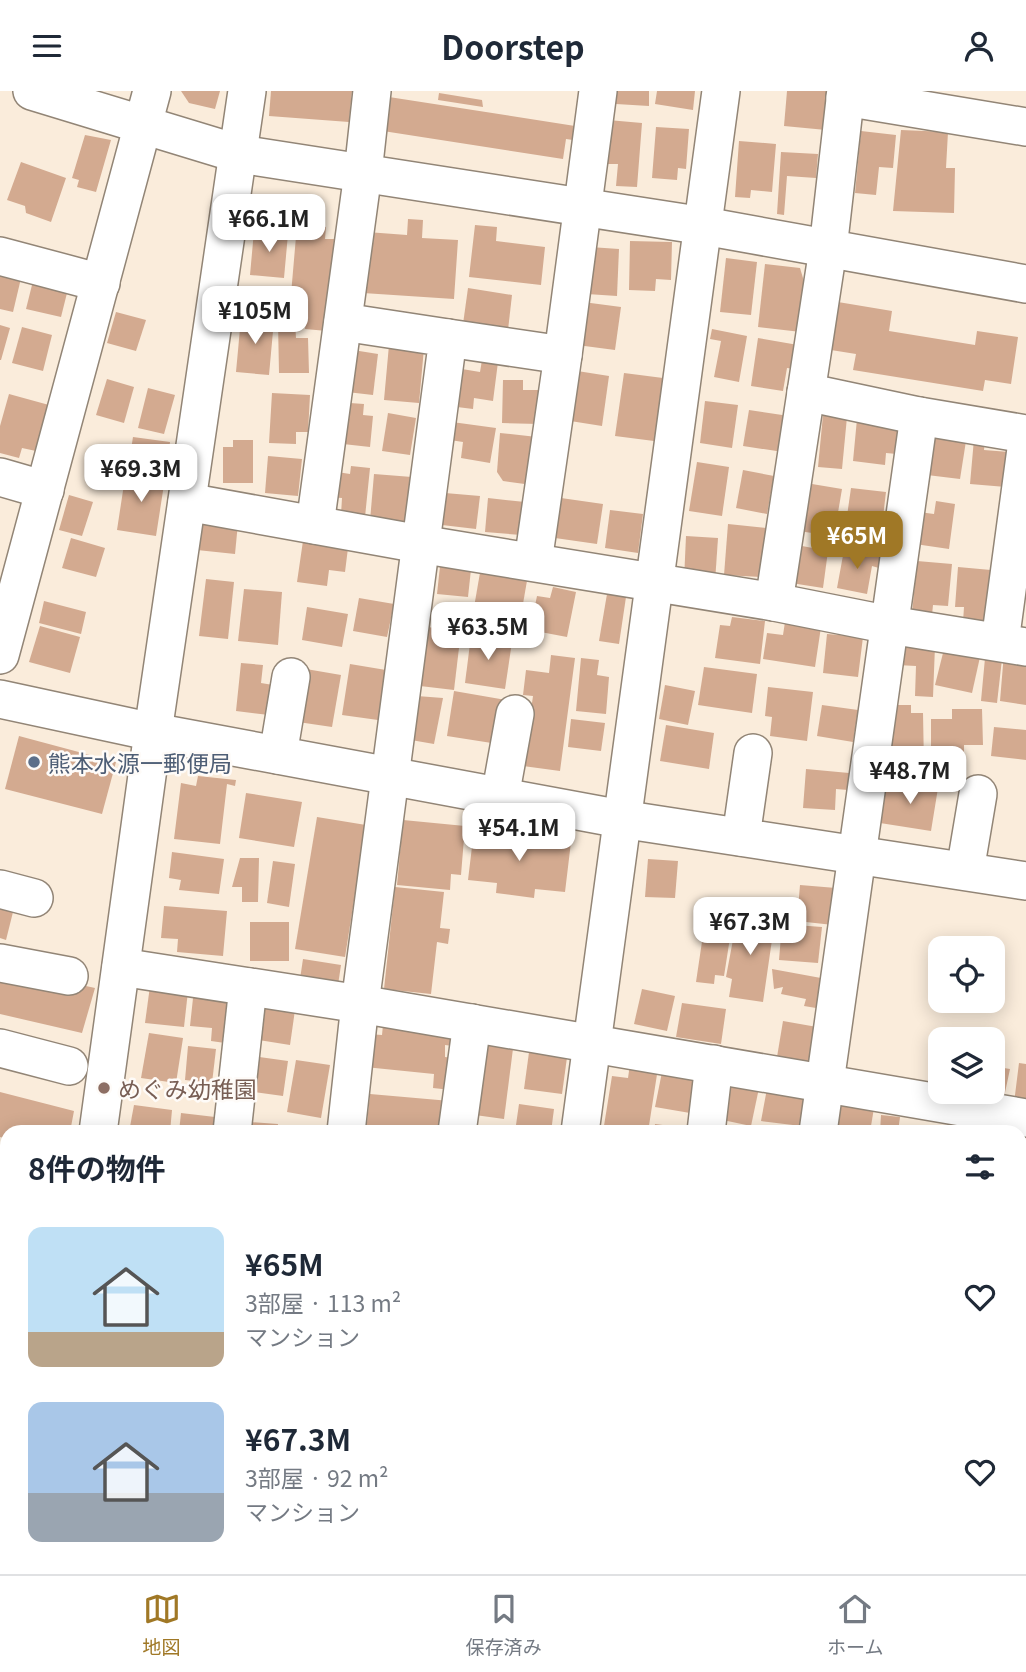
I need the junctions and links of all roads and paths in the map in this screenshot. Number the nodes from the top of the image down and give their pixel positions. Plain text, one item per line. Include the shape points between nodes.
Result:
1 (32, 91) edge
2 (247, 91) edge
3 (372, 91) edge
4 (597, 91) edge
5 (721, 91) edge
6 (845, 94) edge
7 (955, 104) edge
8 (148, 108) edge
9 (1026, 127) edge
10 (239, 154) junction
11 (363, 173) junction
12 (584, 208) junction
13 (704, 226) junction
14 (828, 249) junction
15 (0, 255) edge
16 (101, 283) junction
17 (1026, 284) edge
18 (343, 322) junction
19 (448, 338) junction
20 (564, 355) junction
21 (806, 392) junction
22 (919, 417) junction
23 (1026, 434) edge
24 (1026, 449) edge
25 (0, 477) edge
26 (45, 491) junction
27 (187, 502) junction
28 (315, 525) junction
29 (420, 544) junction
30 (533, 562) junction
31 (654, 581) junction
32 (774, 601) junction
33 (890, 625) junction
34 (1013, 645) edge
35 (0, 655) edge
36 (291, 677) dead end
37 (0, 699) edge
38 (515, 714) dead end
39 (153, 732) junction
40 (753, 753) dead end
41 (278, 755) junction
42 (391, 776) junction
43 (978, 794) dead end
44 (500, 797) junction
45 (621, 819) junction
46 (741, 837) junction
47 (858, 854) junction
48 (965, 871) junction
49 (1026, 881) edge
50 (0, 889) edge
51 (34, 898) dead end
52 (0, 963) edge
53 (121, 967) junction
54 (69, 976) dead end
55 (248, 987) junction
56 (360, 1004) junction
57 (472, 1023) junction
58 (592, 1044) junction
59 (0, 1048) edge
60 (714, 1064) junction
61 (69, 1066) dead end
62 (826, 1083) junction
63 (938, 1118) edge
64 (1026, 1118) edge
65 (99, 1125) edge
66 (233, 1125) edge
67 (347, 1125) edge
68 (458, 1125) edge
69 (581, 1125) edge
70 (707, 1125) edge
71 (819, 1125) edge

1 - 8 street
2 - 10 street
3 - 11 street
4 - 12 street
5 - 13 street
6 - 7 street
6 - 14 street
7 - 9 street
8 - 10 street
8 - 16 street
10 - 11 street
10 - 27 street
11 - 12 street
11 - 18 street
12 - 13 street
12 - 20 street
13 - 14 street
13 - 31 street
14 - 17 street
14 - 21 street
15 - 16 street
16 - 26 street
18 - 19 street
18 - 28 street
19 - 20 street
19 - 29 street
20 - 30 street
21 - 22 street
21 - 32 street
22 - 23 street
22 - 33 street
24 - 34 street
25 - 26 street
26 - 35 street
27 - 28 street
27 - 39 street
28 - 29 street
29 - 30 street
29 - 42 street
30 - 31 street
31 - 32 street
31 - 45 street
32 - 33 street
33 - 34 street
33 - 47 street
36 - 41 street
37 - 39 street
38 - 44 street
39 - 41 street
39 - 53 street
40 - 46 street
41 - 42 street
42 - 44 street
42 - 56 street
43 - 48 street
44 - 45 street
45 - 46 street
45 - 58 street
46 - 47 street
47 - 48 street
47 - 62 street
48 - 49 street
50 - 51 street
52 - 54 street
53 - 55 street
53 - 65 street
55 - 56 street
55 - 66 street
56 - 57 street
56 - 67 street
57 - 58 street
57 - 68 street
58 - 60 street
58 - 69 street
59 - 61 street
60 - 62 street
60 - 70 street
62 - 63 street
62 - 71 street
63 - 64 street

